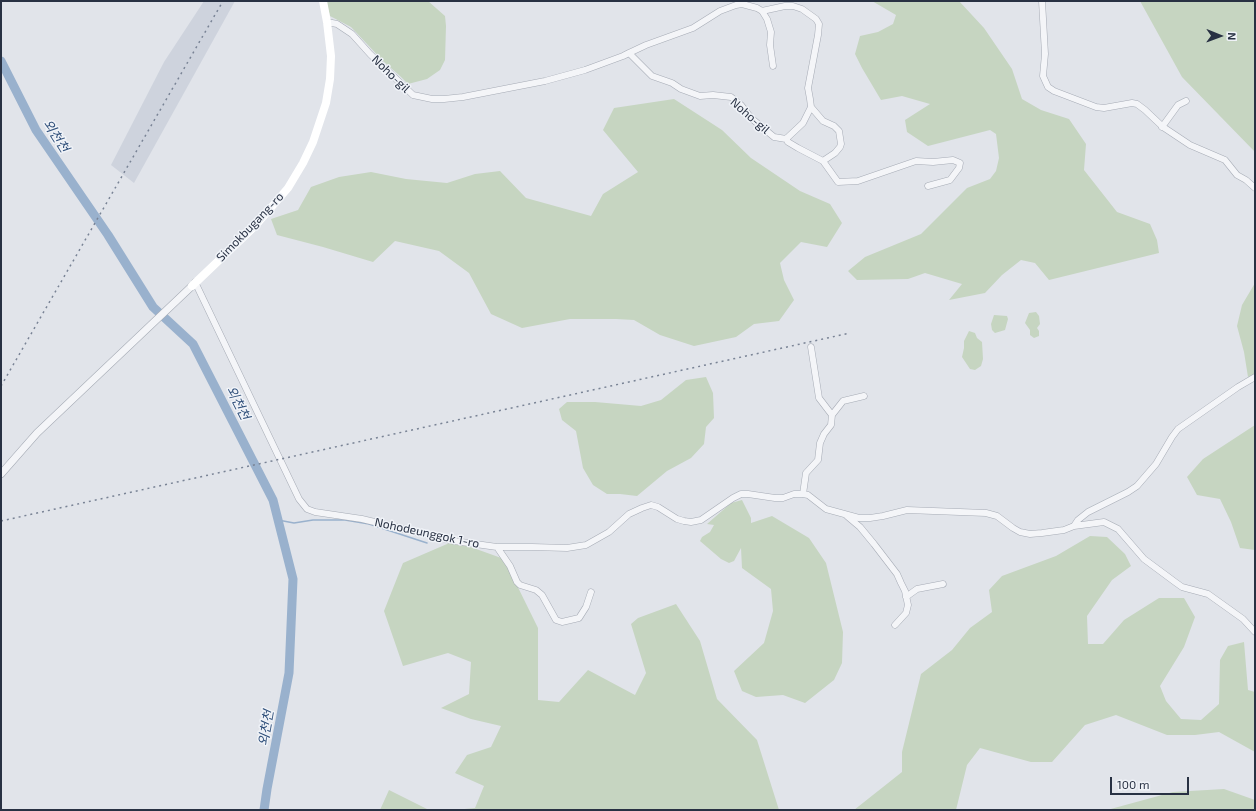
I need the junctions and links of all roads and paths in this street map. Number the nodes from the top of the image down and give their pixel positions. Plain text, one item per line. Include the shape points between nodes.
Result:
1 (322, 1) edge
2 (800, 1) edge
3 (1042, 1) edge
4 (797, 8) junction
5 (762, 11) junction
6 (327, 22) junction
7 (629, 53) junction
8 (773, 66) dead end
9 (1186, 101) dead end
10 (811, 107) junction
11 (1162, 127) junction
12 (786, 139) junction
13 (822, 161) junction
14 (928, 186) dead end
15 (1255, 188) edge
16 (194, 284) junction
17 (811, 347) dead end
18 (1255, 377) edge
19 (864, 396) dead end
20 (832, 415) junction
21 (1, 474) edge
22 (803, 494) junction
23 (846, 515) junction
24 (1074, 526) junction
25 (497, 547) junction
26 (942, 584) dead end
27 (590, 592) dead end
28 (906, 597) junction
29 (895, 625) dead end
30 (1255, 632) edge

1 - 6 main road, Simokbugang-ro
2 - 4 street
3 - 11 street via 1045,54 1043,76 1048,87 1096,107 1104,108 1132,102 1145,110
4 - 5 street via 785,6
4 - 10 street via 816,19 818,24 808,88
5 - 7 street, Noho-gil via 736,4 693,28
5 - 8 street via 771,32
6 - 7 street, Noho-gil via 337,24 352,34 413,95 432,99 463,97 545,81 587,70
6 - 16 main road, Simokbugang-ro via 331,56 326,103 303,163 288,188 256,225
7 - 12 street, Noho-gil via 652,76 681,89 700,96 731,97 774,137
9 - 11 street via 1178,105
10 - 12 street via 803,123
10 - 13 street via 823,121 839,131 841,139 840,147 835,153
11 - 15 street via 1190,145 1225,160 1237,175
12 - 13 street, Noho-gil
13 - 14 street via 838,182 858,181 916,161 952,160 960,163 960,168 950,180
16 - 21 street via 37,434
16 - 25 street, Nohodeunggok 1-ro via 299,499 307,509 454,542
17 - 20 street via 819,398
18 - 24 street via 1178,429 1156,464 1137,486 1088,512
19 - 20 street via 843,401
20 - 22 street via 831,426 820,443 818,460 806,473
22 - 23 street via 826,509
22 - 25 street, Nohodeunggok 1-ro via 775,498 741,494 701,520 691,522 677,519 652,506 629,514 609,532 586,545 567,548
23 - 24 street via 870,518 907,510 986,513 997,516 1020,532 1030,534 1064,530
23 - 28 street via 860,527 897,574
24 - 30 street via 1104,522 1115,526 1144,559 1182,587 1208,594 1243,619
25 - 27 street via 520,585 536,590 542,595 556,620 562,622 579,618 586,607
26 - 28 street via 917,589
28 - 29 street via 906,613

